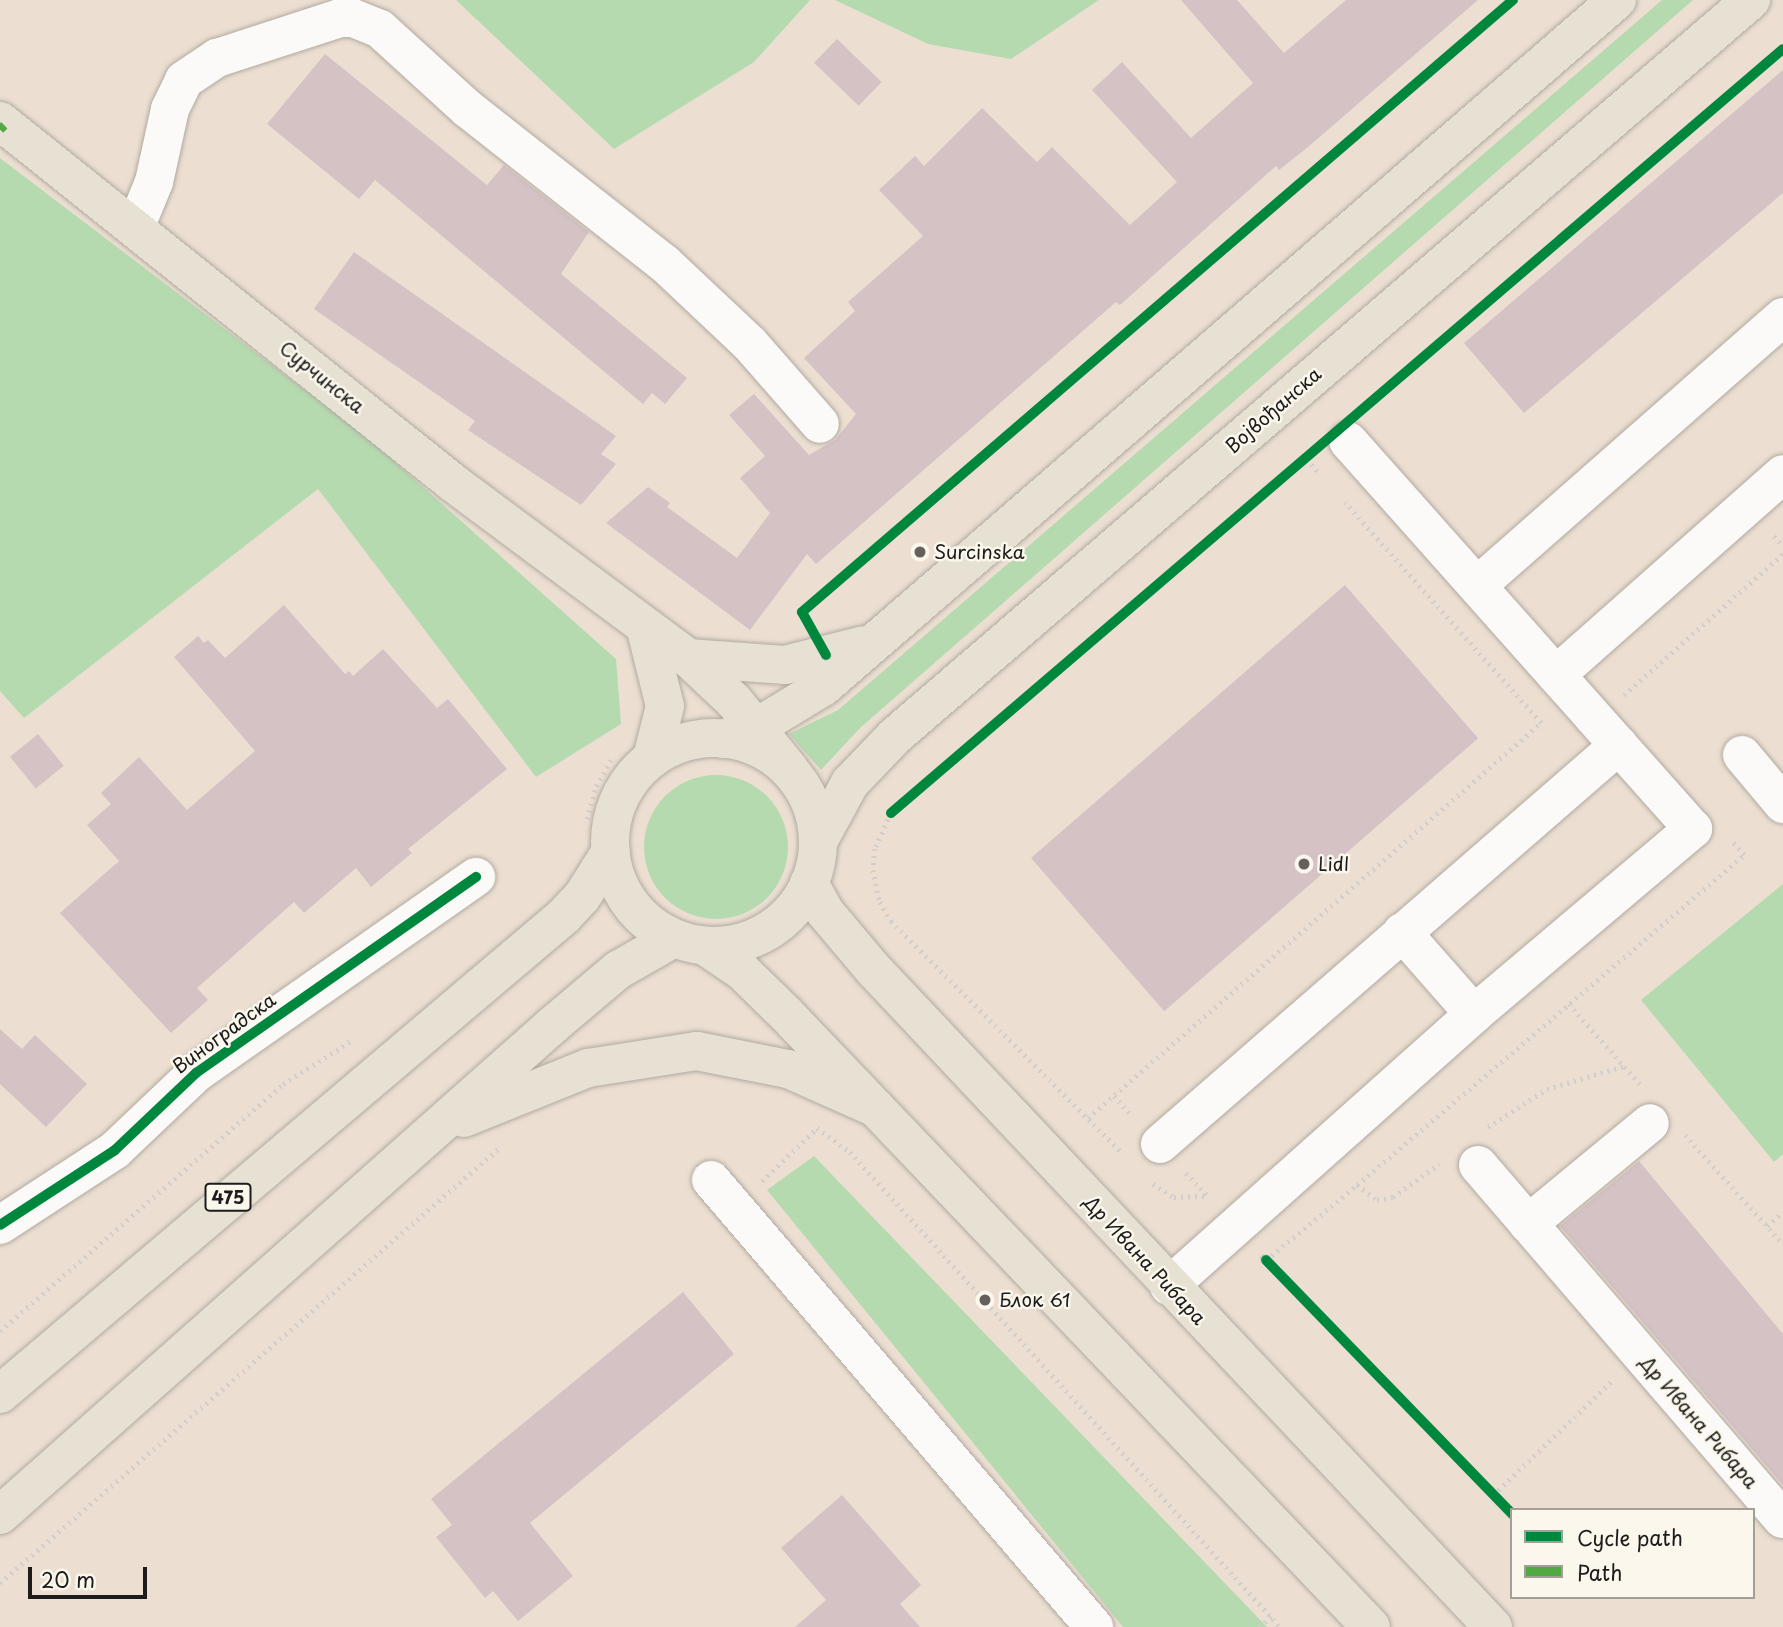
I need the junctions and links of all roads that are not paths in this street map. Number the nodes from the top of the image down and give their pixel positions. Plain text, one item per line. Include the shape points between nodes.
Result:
1 (1617, 0) edge
2 (1751, 0) edge
3 (0, 121) edge
4 (135, 228) junction
5 (1783, 317) edge
6 (820, 424) dead end
7 (1332, 446) road end
8 (1783, 474) edge
9 (1478, 585) junction
10 (646, 630) junction
11 (876, 642) junction
12 (688, 658) junction
13 (1556, 675) junction
14 (740, 733) junction
15 (1619, 745) junction
16 (1742, 755) dead end
17 (652, 758) junction
18 (1782, 801) edge
19 (819, 840) junction
20 (611, 851) junction
21 (476, 877) dead end
22 (809, 883) junction
23 (1402, 932) junction
24 (689, 942) junction
25 (1474, 1014) junction
26 (876, 1108) junction
27 (1650, 1122) dead end
28 (437, 1129) junction
29 (1147, 1162) road end
30 (1478, 1165) dead end
31 (723, 1193) road end
32 (1528, 1224) junction
33 (0, 1225) edge
34 (1169, 1286) junction
35 (0, 1394) edge
36 (0, 1515) edge
37 (1783, 1519) edge
38 (1094, 1627) edge
39 (1371, 1627) edge
40 (1493, 1627) edge

1 - 11 main road
2 - 19 main road, Војвођанска via 895,736 850,783
3 - 4 main road, Сурчинска
4 - 6 street via 154,182 170,109 184,80 217,58 340,18 365,22 380,29 468,109 664,263 750,344
4 - 10 main road, Сурчинска
5 - 9 street
7 - 9 street
8 - 13 street
9 - 13 street
10 - 12 main road, Сурчинска
10 - 17 main road via 665,706
11 - 12 main road via 785,665
11 - 14 main road via 823,687
12 - 14 main road, Сурчинска
13 - 15 street
14 - 17 main road via 690,741
14 - 19 main road, Сурчинска via 790,770 813,809
15 - 23 street
15 - 25 street via 1693,829
16 - 18 street
17 - 20 main road via 619,801
19 - 22 main road
20 - 24 main road via 614,870 632,905
20 - 35 main road, 475 via 564,916 208,1213
21 - 33 street, Виноградска via 196,1073 130,1139 96,1164
22 - 24 main road via 792,910 767,931 737,943
22 - 34 main road, Др Ивана Рибара via 825,912 873,969
23 - 25 street
23 - 29 street
24 - 26 main road via 751,979
24 - 28 main road via 618,970
25 - 34 street
26 - 28 main road via 788,1069 697,1051 638,1057 560,1077
26 - 39 main road
27 - 32 street
28 - 36 main road
30 - 32 street, Др Ивана Рибара
31 - 38 street
32 - 37 street, Др Ивана Рибара
34 - 40 main road, Др Ивана Рибара

